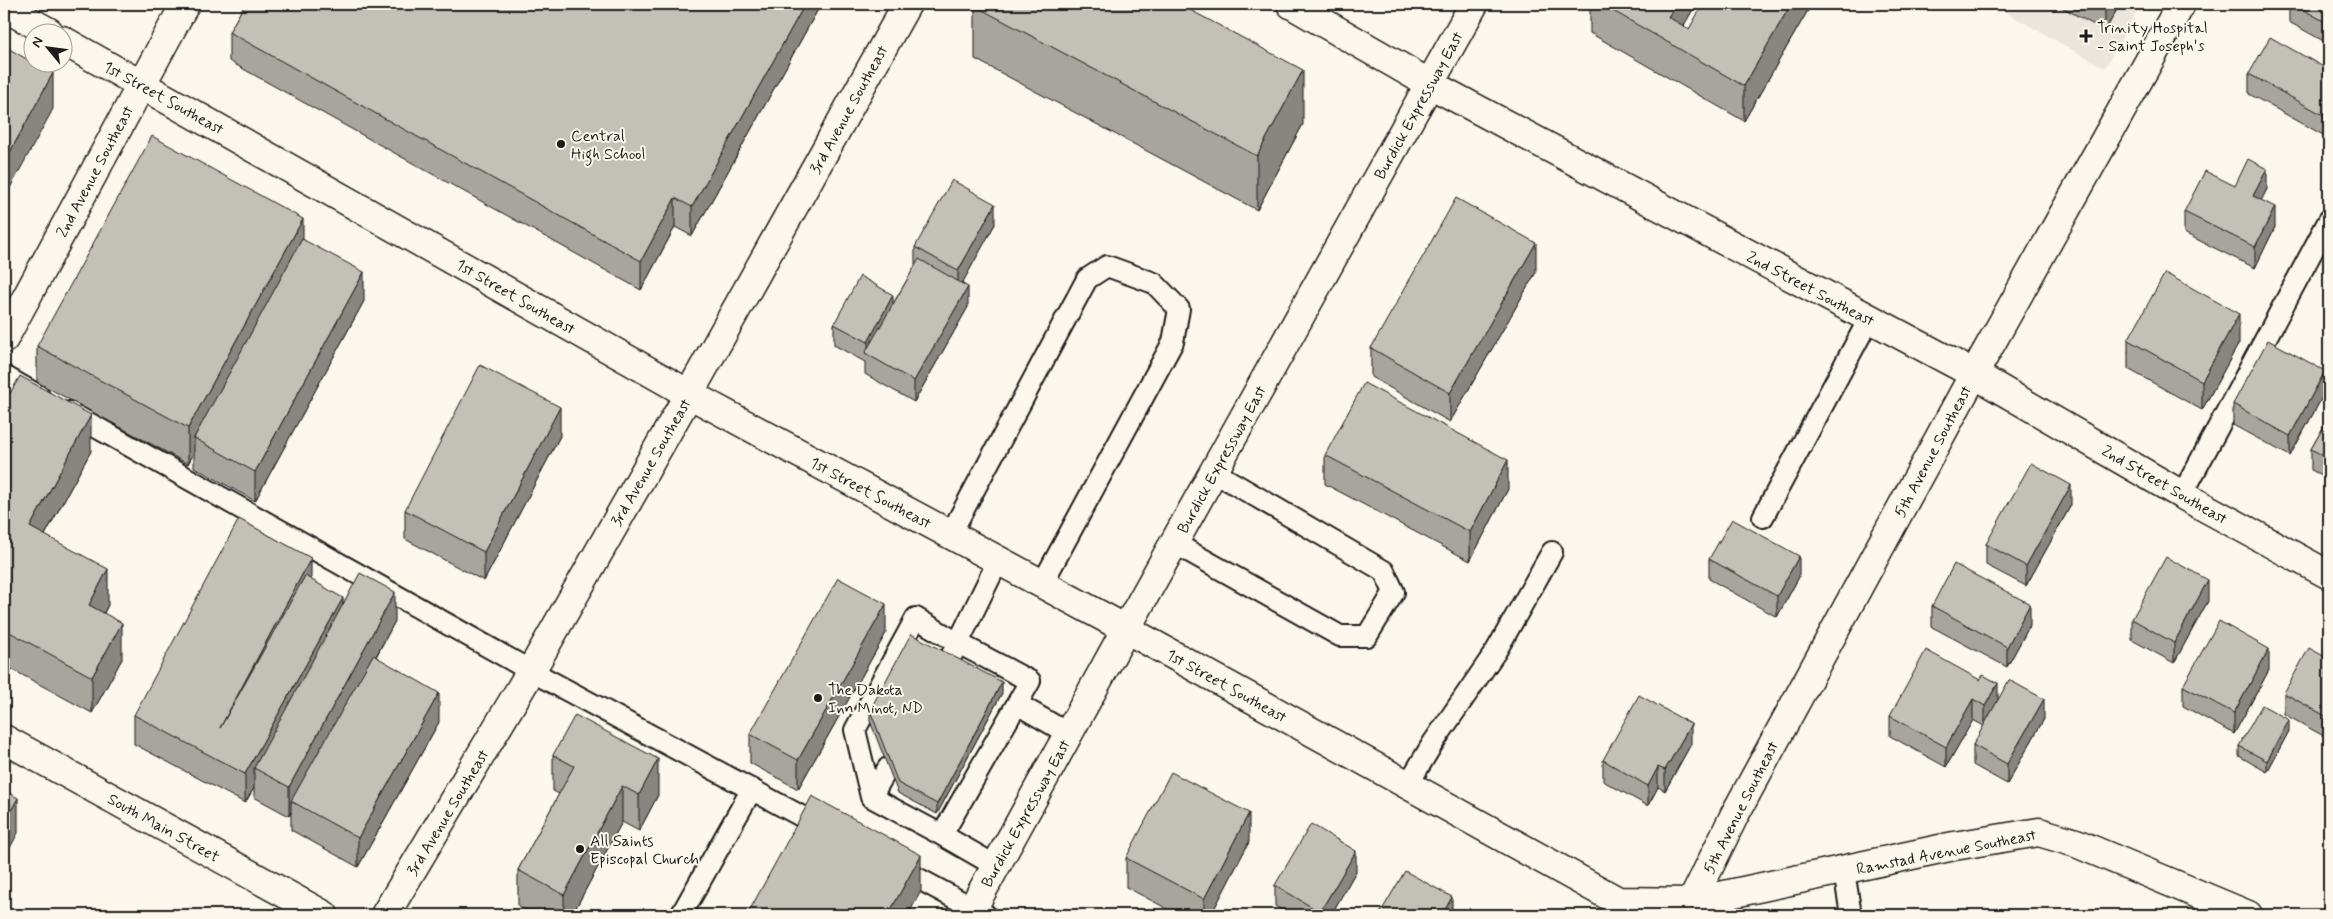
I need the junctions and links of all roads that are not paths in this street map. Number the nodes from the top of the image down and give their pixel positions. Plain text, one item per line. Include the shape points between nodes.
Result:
1 (185, 4) edge
2 (907, 4) edge
3 (1291, 4) edge
4 (1474, 4) edge
5 (2181, 4) edge
6 (4, 7) edge
7 (31, 22) edge
8 (72, 46) edge
9 (141, 84) junction
10 (1430, 84) junction
11 (2329, 220) edge
12 (1869, 319) junction
13 (4, 339) edge
14 (1974, 374) junction
15 (4, 376) edge
16 (689, 394) junction
17 (1214, 472) junction
18 (2182, 495) junction
19 (1763, 517) dead end
20 (950, 535) junction
21 (1174, 543) junction
22 (1552, 552) dead end
23 (998, 561) junction
24 (2329, 575) edge
25 (1042, 584) junction
26 (1126, 629) junction
27 (958, 643) junction
28 (947, 664) edge
29 (531, 671) junction
30 (1017, 704) junction
31 (1068, 734) junction
32 (4, 739) edge
33 (888, 768) edge
34 (1407, 786) junction
35 (752, 789) junction
36 (871, 797) junction
37 (942, 836) junction
38 (845, 840) edge
39 (880, 858) edge
40 (996, 866) junction
41 (1844, 871) junction
42 (1692, 902) junction
43 (976, 913) edge
44 (324, 915) edge
45 (385, 915) edge
46 (680, 915) edge
47 (1851, 915) edge
48 (2248, 915) edge

1 - 9 street, 2nd Avenue Southeast
2 - 16 street, 3rd Avenue Southeast
3 - 10 street, 2nd Street Southeast
4 - 10 street, Burdick Expressway East
5 - 14 street, 5th Avenue Southeast
6 - 7 street
8 - 9 street, 1st Street Southeast
9 - 13 street, 2nd Avenue Southeast
9 - 16 street, 1st Street Southeast
10 - 12 street, 2nd Street Southeast
10 - 17 street, Burdick Expressway East
11 - 18 lane
12 - 14 street, 2nd Street Southeast
12 - 19 lane
14 - 18 street, 2nd Street Southeast
14 - 42 street, 5th Avenue Southeast via 1734,816
15 - 29 lane
16 - 20 street, 1st Street Southeast
16 - 29 street, 3rd Avenue Southeast
17 - 21 street, Burdick Expressway East
17 - 21 lane via 1384,571 1394,592 1367,636 1340,636
18 - 24 street, 2nd Street Southeast
20 - 23 street, 1st Street Southeast
20 - 25 lane via 1087,279 1107,266 1154,282 1179,309 1173,342
21 - 26 street, Burdick Expressway East
22 - 34 lane via 1496,651
23 - 25 street, 1st Street Southeast
23 - 27 lane
25 - 26 street, 1st Street Southeast
26 - 31 street, Burdick Expressway East
26 - 34 street, 1st Street Southeast
27 - 28 lane
27 - 30 lane via 1030,680
27 - 36 lane via 916,618 854,730
29 - 35 lane
29 - 45 street, 3rd Avenue Southeast
30 - 31 lane
30 - 37 lane
31 - 40 street, Burdick Expressway East
32 - 44 street, South Main Street
33 - 36 lane
34 - 42 street, 1st Street Southeast via 1618,901
35 - 38 lane
35 - 46 lane
36 - 37 lane
37 - 40 lane
39 - 43 lane
40 - 43 street, Burdick Expressway East
41 - 42 street, Ramstad Avenue Southeast
41 - 47 lane
41 - 48 street, Ramstad Avenue Southeast via 1954,846 2039,832 2076,843

